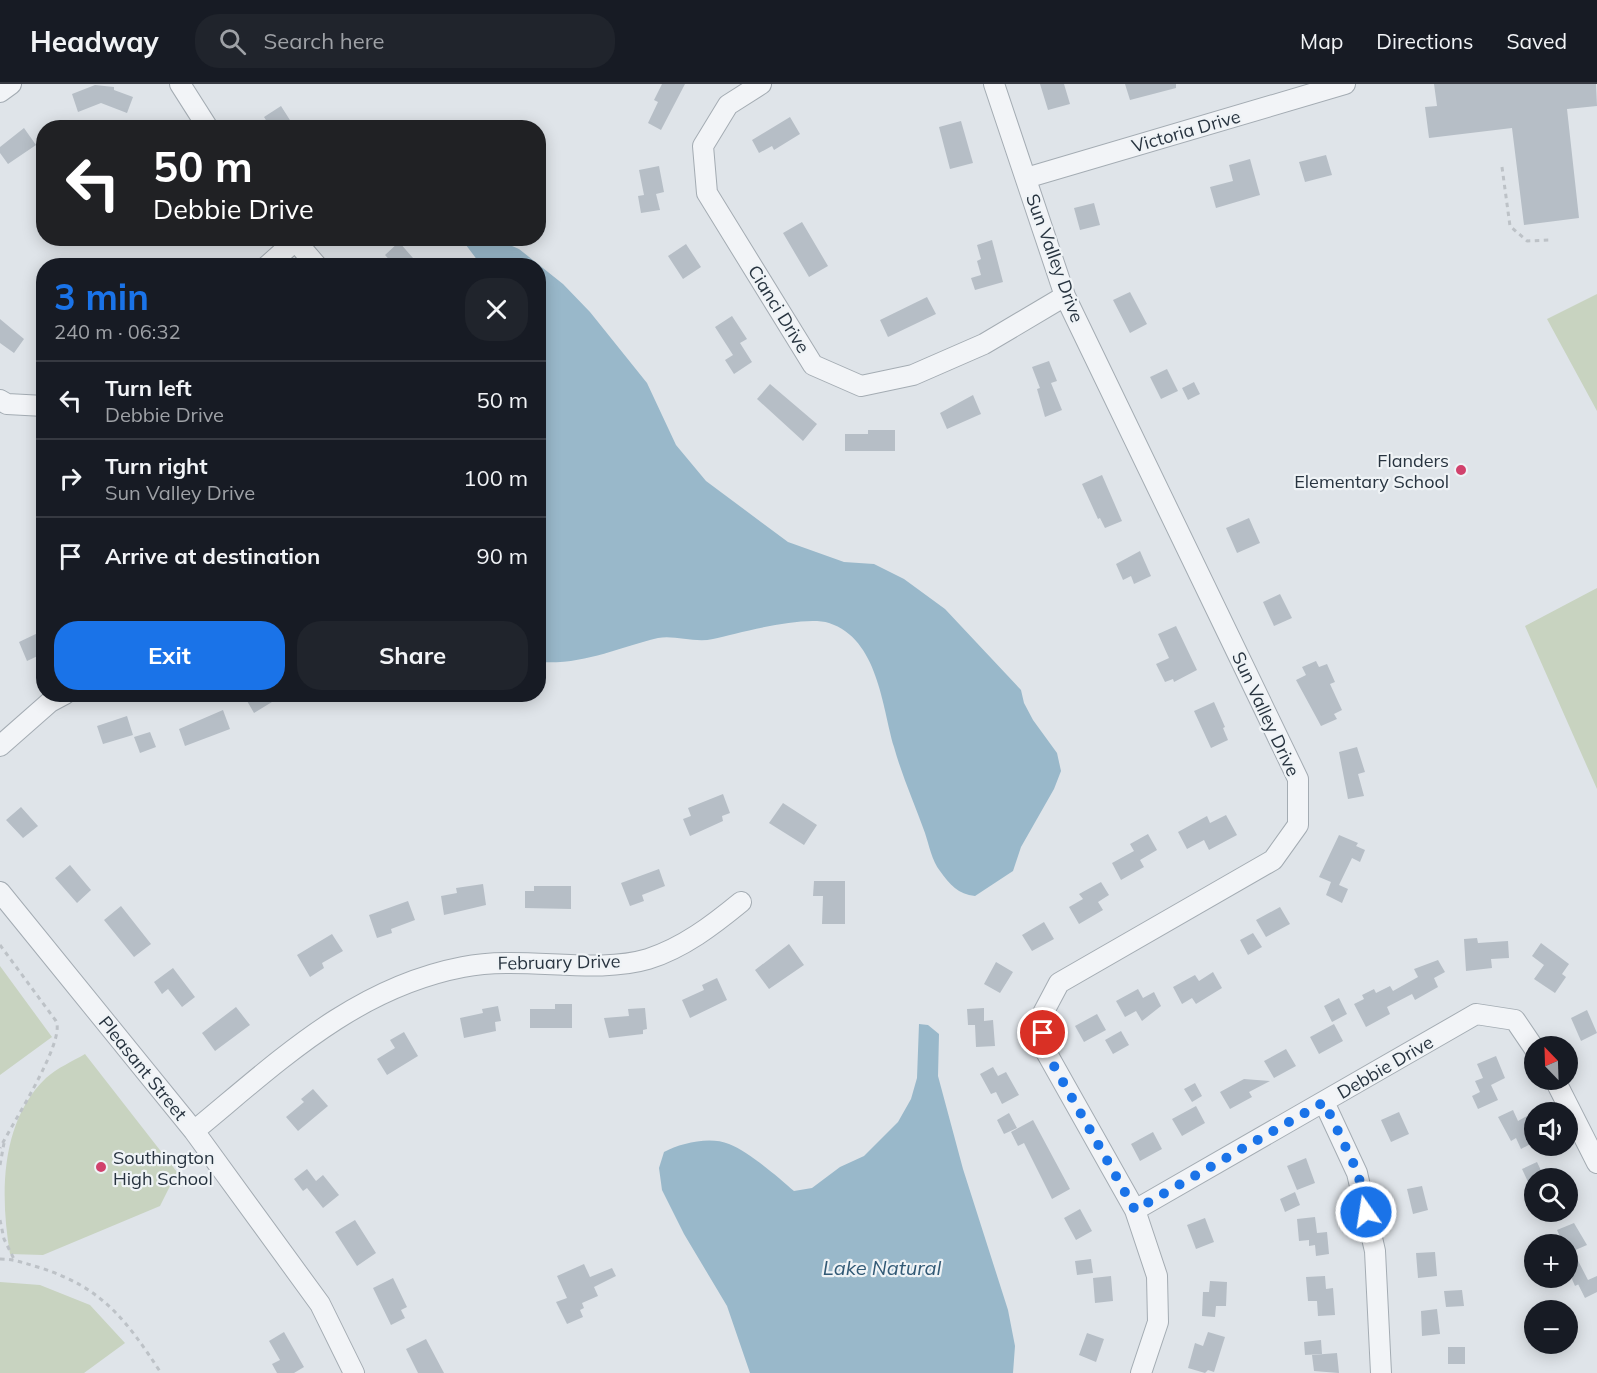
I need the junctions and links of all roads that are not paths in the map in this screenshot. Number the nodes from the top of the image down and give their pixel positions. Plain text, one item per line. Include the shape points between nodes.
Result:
1 (11, 84) edge
2 (180, 84) edge
3 (761, 84) edge
4 (994, 84) edge
5 (1345, 84) edge
6 (0, 92) edge
7 (203, 120) edge
8 (1026, 178) junction
9 (288, 246) edge
10 (299, 246) edge
11 (275, 258) edge
12 (310, 258) edge
13 (1065, 296) junction
14 (0, 400) edge
15 (36, 406) edge
16 (50, 702) edge
17 (0, 746) edge
18 (0, 892) edge
19 (741, 902) dead end
20 (1526, 1036) edge
21 (1560, 1090) edge
22 (1324, 1102) junction
23 (194, 1131) junction
24 (1597, 1163) edge
25 (1135, 1210) junction
26 (354, 1373) edge
27 (1141, 1373) edge
28 (1381, 1373) edge

1 - 6 street
2 - 7 street
3 - 13 street, Cianci Drive via 728,105 703,146 707,193 813,365 861,386 913,375 984,344
4 - 8 street, Sun Valley Drive
5 - 8 street, Victoria Drive
8 - 13 street, Sun Valley Drive
9 - 11 street
10 - 12 street
13 - 25 street, Sun Valley Drive via 1298,779 1298,825 1273,860 1059,983 1041,1017 1045,1050
14 - 15 street
16 - 17 street
18 - 23 street, Pleasant Street
19 - 23 street, February Drive via 707,929 647,959 605,964 505,961 462,967 384,993 346,1011
20 - 22 street, Debbie Drive via 1515,1020 1476,1014
21 - 24 street
22 - 25 street, Debbie Drive
22 - 28 street via 1358,1173 1375,1251
23 - 26 street, Pleasant Street via 320,1304
25 - 27 street, Sun Valley Drive via 1157,1276 1158,1322

